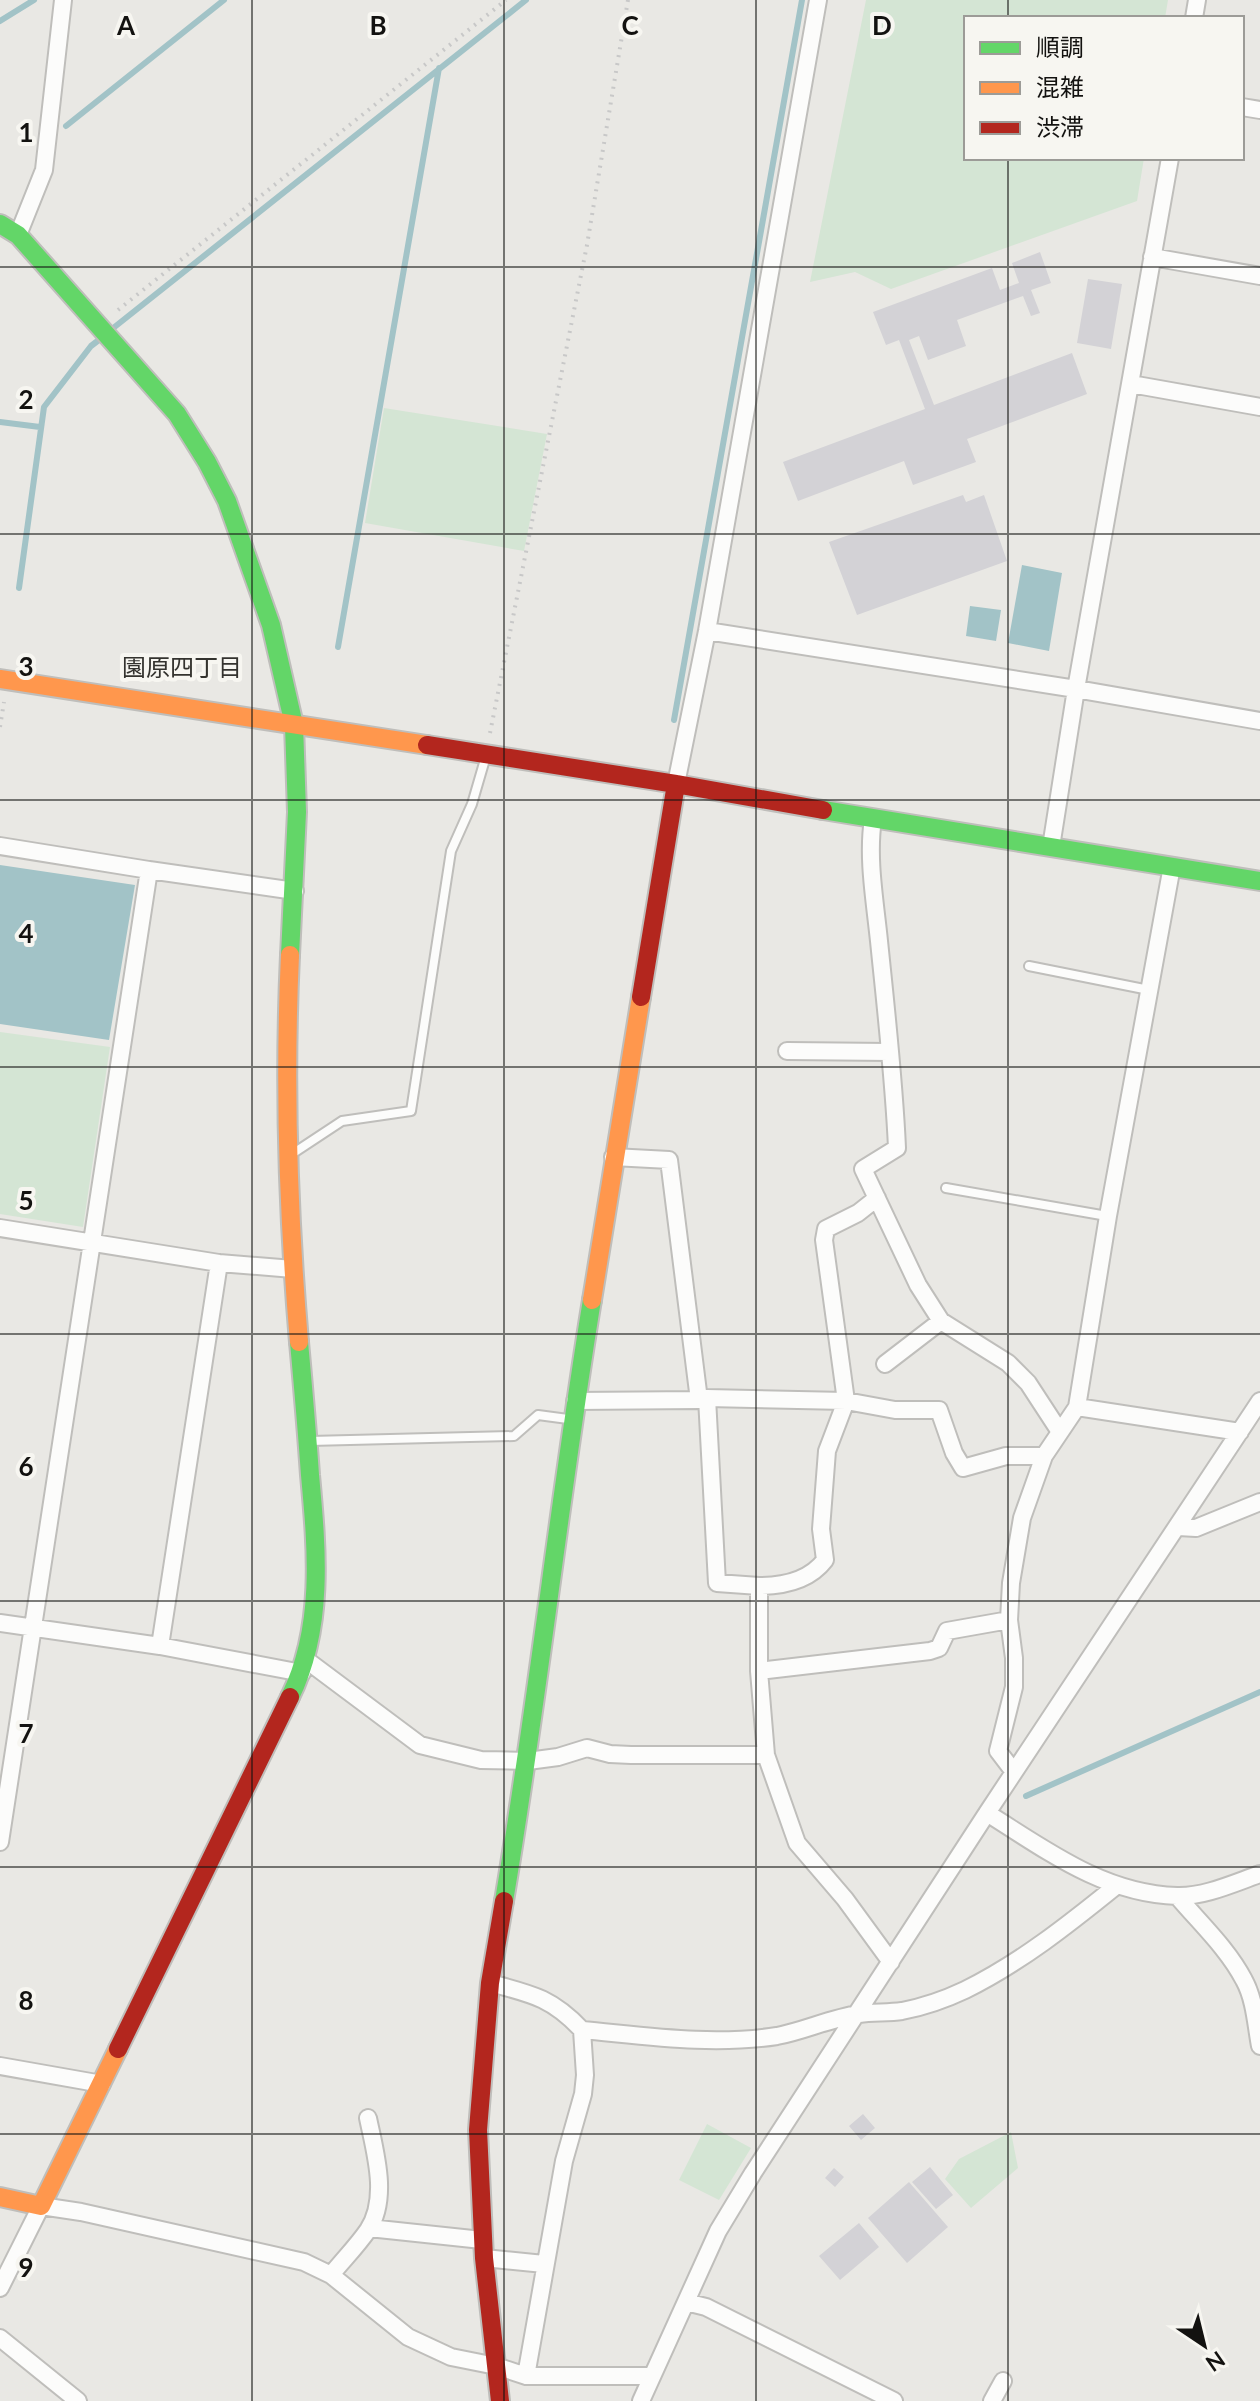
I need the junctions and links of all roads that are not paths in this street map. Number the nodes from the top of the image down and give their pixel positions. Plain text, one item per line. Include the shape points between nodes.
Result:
1 (63, 0) edge
2 (818, 0) edge
3 (1170, 160) edge
4 (0, 224) edge
5 (18, 235) junction
6 (1152, 257) junction
7 (1260, 276) edge
8 (1131, 384) junction
9 (1260, 407) edge
10 (707, 631) junction
11 (0, 679) edge
12 (1076, 689) junction
13 (1260, 721) edge
14 (294, 725) junction
15 (486, 755) junction
16 (676, 784) junction
17 (873, 819) junction
18 (0, 846) edge
19 (1051, 847) junction
20 (1172, 866) junction
21 (149, 870) junction
22 (1260, 881) edge
23 (295, 891) junction
24 (1029, 966) dead end
25 (1149, 990) junction
26 (787, 1051) dead end
27 (890, 1052) junction
28 (288, 1157) junction
29 (613, 1157) junction
30 (946, 1188) dead end
31 (877, 1198) junction
32 (1108, 1216) junction
33 (0, 1228) edge
34 (92, 1241) junction
35 (219, 1263) junction
36 (293, 1269) junction
37 (941, 1321) junction
38 (885, 1364) dead end
39 (703, 1399) junction
40 (575, 1401) junction
41 (846, 1401) junction
42 (1260, 1401) edge
43 (1077, 1407) junction
44 (573, 1420) junction
45 (1060, 1432) junction
46 (1240, 1432) junction
47 (307, 1442) junction
48 (1044, 1456) junction
49 (1260, 1502) edge
50 (1178, 1527) junction
51 (759, 1586) junction
52 (1009, 1620) junction
53 (0, 1623) edge
54 (32, 1628) junction
55 (160, 1646) junction
56 (304, 1666) junction
57 (759, 1671) junction
58 (766, 1755) junction
59 (528, 1761) junction
60 (1014, 1772) junction
61 (987, 1813) junction
62 (0, 1842) edge
63 (1260, 1874) edge
64 (1116, 1886) junction
65 (1178, 1897) junction
66 (891, 1962) junction
67 (490, 1983) junction
68 (858, 2014) junction
69 (582, 2030) junction
70 (1260, 2046) edge
71 (0, 2066) edge
72 (102, 2084) junction
73 (368, 2118) dead end
74 (0, 2197) edge
75 (41, 2206) junction
76 (369, 2228) junction
77 (483, 2249) junction
78 (544, 2264) junction
79 (331, 2275) junction
80 (0, 2288) edge
81 (686, 2302) junction
82 (0, 2338) edge
83 (496, 2366) junction
84 (526, 2376) junction
85 (651, 2376) junction
86 (1003, 2381) dead end
87 (78, 2401) edge
88 (500, 2401) edge
89 (641, 2401) edge
90 (894, 2401) edge
91 (992, 2401) edge

1 - 5 street via 44,170
2 - 10 street
3 - 6 street
4 - 5 street
5 - 14 street via 177,414 207,462 227,501 271,625
6 - 7 street
6 - 8 street
8 - 9 street
8 - 12 street
10 - 12 street
10 - 16 street
11 - 14 street
12 - 13 street
12 - 19 street
14 - 15 street
14 - 23 street
15 - 16 street
15 - 28 lane via 451,851 411,1111 342,1121
16 - 17 street
16 - 29 street
17 - 19 street
17 - 27 street via 871,852
18 - 21 street
19 - 20 street
20 - 22 street
20 - 25 street
21 - 23 street
21 - 34 street
23 - 28 street via 287,1022
24 - 25 lane
25 - 32 street
26 - 27 street
27 - 31 street via 897,1148 863,1169
28 - 36 street
29 - 39 street via 669,1160
29 - 40 street
30 - 32 lane
31 - 37 street
31 - 41 street via 826,1229 824,1240
32 - 43 street
33 - 34 street
34 - 35 street
34 - 54 street
35 - 36 street
35 - 55 street
36 - 47 street
37 - 38 street
37 - 45 street via 1008,1363
39 - 40 street
39 - 41 street
39 - 51 street via 717,1583
40 - 44 street
41 - 48 street via 895,1410 939,1410 963,1468 1006,1456
41 - 51 street via 827,1451 821,1529 825,1560 799,1580
42 - 46 street
43 - 45 street
43 - 46 street
44 - 47 lane via 538,1415 514,1436
44 - 59 street
45 - 48 street
46 - 50 street
47 - 56 street via 316,1603
48 - 52 street via 1022,1518
49 - 50 street via 1196,1528
50 - 60 street
51 - 57 street
52 - 57 street via 947,1631 939,1648 930,1651
52 - 60 street via 1014,1687 998,1751
53 - 54 street
54 - 55 street
54 - 62 street
55 - 56 street
56 - 59 street via 420,1745 481,1760
56 - 72 street
57 - 58 street
58 - 59 street via 631,1755 587,1748
58 - 66 street via 797,1843
59 - 67 street
60 - 61 street
61 - 64 street via 1082,1872
61 - 66 street
63 - 65 street
64 - 65 street
64 - 68 street via 1056,1933 965,1990 901,2011
65 - 70 street via 1245,1981
66 - 68 street
67 - 69 street via 561,2008
67 - 77 street via 478,2130
68 - 69 street via 779,2035 737,2039 688,2041
68 - 81 street via 718,2231
69 - 78 street via 583,2094
71 - 72 street
72 - 75 street
73 - 76 street via 379,2169 377,2207
74 - 75 street
75 - 79 street via 283,2256
75 - 80 street
76 - 77 street
76 - 79 street
77 - 78 street
77 - 83 street
78 - 84 street
79 - 83 street via 416,2342 451,2357
81 - 85 street
81 - 90 street via 706,2307
82 - 87 street
83 - 84 street
83 - 88 street
84 - 85 street
85 - 89 street
86 - 91 street

